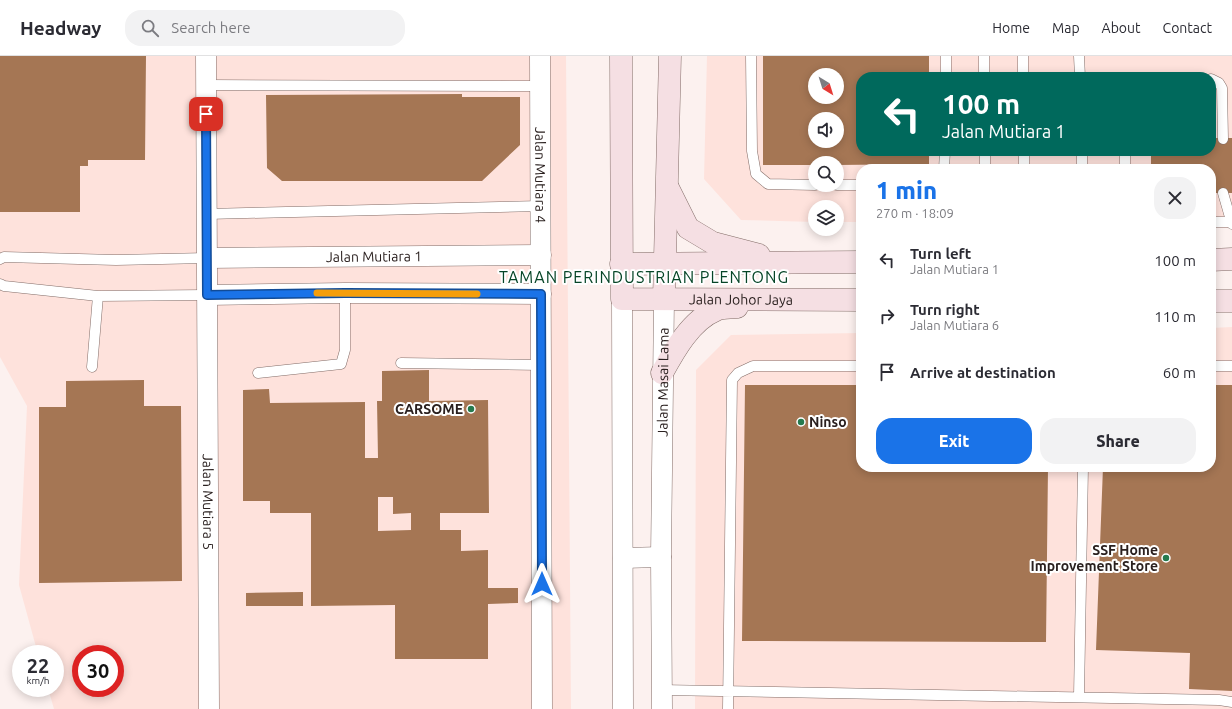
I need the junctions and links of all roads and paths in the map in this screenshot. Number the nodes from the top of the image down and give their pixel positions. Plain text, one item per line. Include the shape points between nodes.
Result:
1 (206, 56) edge
2 (540, 56) edge
3 (621, 56) edge
4 (670, 56) edge
5 (751, 56) edge
6 (946, 56) edge
7 (984, 56) edge
8 (1023, 56) edge
9 (1079, 56) edge
10 (946, 72) edge
11 (984, 72) edge
12 (1023, 72) edge
13 (1080, 72) edge
14 (1216, 81) edge
15 (206, 85) junction
16 (540, 86) junction
17 (1223, 139) dead end
18 (667, 185) junction
19 (808, 185) edge
20 (844, 185) edge
21 (856, 185) edge
22 (1223, 193) dead end
23 (541, 206) junction
24 (207, 214) junction
25 (1216, 222) edge
26 (1231, 223) edge
27 (541, 255) junction
28 (207, 258) junction
29 (0, 259) edge
30 (1216, 260) edge
31 (1232, 260) edge
32 (856, 262) edge
33 (787, 263) junction
34 (621, 264) junction
35 (665, 264) junction
36 (0, 284) edge
37 (345, 293) junction
38 (541, 294) junction
39 (207, 295) junction
40 (98, 296) junction
41 (622, 299) junction
42 (664, 299) junction
43 (784, 300) junction
44 (856, 300) edge
45 (1216, 301) edge
46 (1232, 301) edge
47 (401, 363) dead end
48 (540, 365) junction
49 (856, 366) edge
50 (1216, 366) edge
51 (1232, 366) edge
52 (92, 367) dead end
53 (662, 373) junction
54 (258, 374) dead end
55 (1083, 472) edge
56 (661, 557) junction
57 (623, 558) junction
58 (728, 691) junction
59 (1079, 697) junction
60 (661, 699) edge
61 (1232, 702) edge
62 (209, 709) edge
63 (542, 709) edge
64 (624, 709) edge
65 (728, 709) edge

1 - 15 street, Jalan Mutiara 5
2 - 16 street, Jalan Mutiara 4
3 - 34 main road
4 - 18 main road, Jalan Masai Lama
5 - 19 lane via 752,151 756,174 768,184
6 - 10 lane
7 - 11 lane
8 - 12 lane
9 - 13 lane
14 - 17 lane via 1222,88
15 - 16 lane
15 - 24 street, Jalan Mutiara 5
16 - 23 street, Jalan Mutiara 4
18 - 33 main road via 688,228 713,243
18 - 35 main road, Jalan Masai Lama
20 - 21 lane
22 - 26 lane
23 - 24 lane
23 - 27 street, Jalan Mutiara 4
24 - 28 street, Jalan Mutiara 5
25 - 26 lane
27 - 28 street, Jalan Mutiara 1
27 - 38 street, Jalan Mutiara 4
28 - 29 lane
28 - 39 street, Jalan Mutiara 5
30 - 31 main road
32 - 33 main road
33 - 35 main road
34 - 35 main road
34 - 41 main road
35 - 42 main road, Jalan Masai Lama
36 - 40 lane
37 - 38 street
37 - 39 street
37 - 54 lane via 346,350 341,364
38 - 48 street, Jalan Mutiara 4
39 - 40 lane
39 - 62 street, Jalan Mutiara 5
40 - 52 lane
41 - 42 main road, Jalan Johor Jaya
41 - 57 street
42 - 43 main road, Jalan Johor Jaya
42 - 53 street, Jalan Masai Lama
43 - 44 main road, Jalan Johor Jaya
43 - 53 main road via 716,310 698,321 677,346
45 - 46 main road
47 - 48 lane
48 - 63 street, Jalan Mutiara 4
49 - 58 lane via 753,366 738,373 732,380
50 - 51 lane
53 - 56 street, Jalan Masai Lama
55 - 59 lane
56 - 57 street
56 - 60 street, Jalan Masai Lama
57 - 64 street
58 - 59 lane
58 - 60 lane
58 - 65 lane
59 - 61 lane

